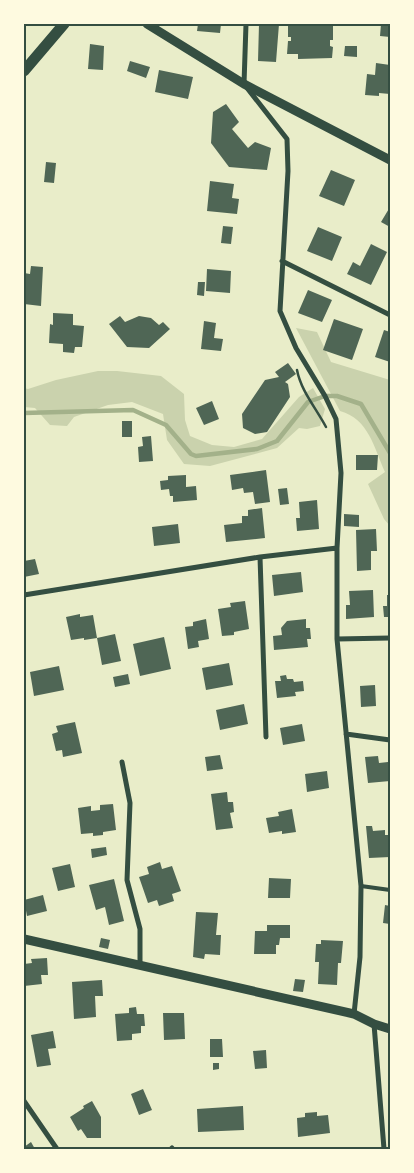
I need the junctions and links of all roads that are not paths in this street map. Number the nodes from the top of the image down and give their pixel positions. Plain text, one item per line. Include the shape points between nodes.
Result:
1 (64, 24) edge
2 (148, 24) edge
3 (246, 24) edge
4 (24, 70) edge
5 (244, 84) junction
6 (390, 160) edge
7 (282, 261) junction
8 (390, 316) edge
9 (337, 548) junction
10 (260, 557) junction
11 (24, 595) edge
12 (390, 638) edge
13 (337, 639) junction
14 (346, 734) junction
15 (266, 737) dead end
16 (390, 740) edge
17 (122, 762) dead end
18 (361, 886) junction
19 (390, 890) edge
20 (24, 939) edge
21 (140, 966) junction
22 (354, 1014) junction
23 (374, 1024) junction
24 (390, 1029) edge
25 (24, 1101) edge
26 (57, 1149) edge
27 (384, 1149) edge

1 - 4 main road
2 - 5 street
3 - 5 street
5 - 6 street
5 - 7 street via 287,139
7 - 8 street
7 - 9 street via 280,311 296,348 336,419 341,473
9 - 10 street
9 - 13 street
10 - 11 street
10 - 15 street
12 - 13 street
13 - 14 street
14 - 16 street
14 - 18 street
17 - 21 street via 130,803 127,880 140,929
18 - 19 lane
18 - 22 street via 360,956
20 - 21 street
21 - 22 street
22 - 23 street
23 - 24 street
23 - 27 street
25 - 26 street

